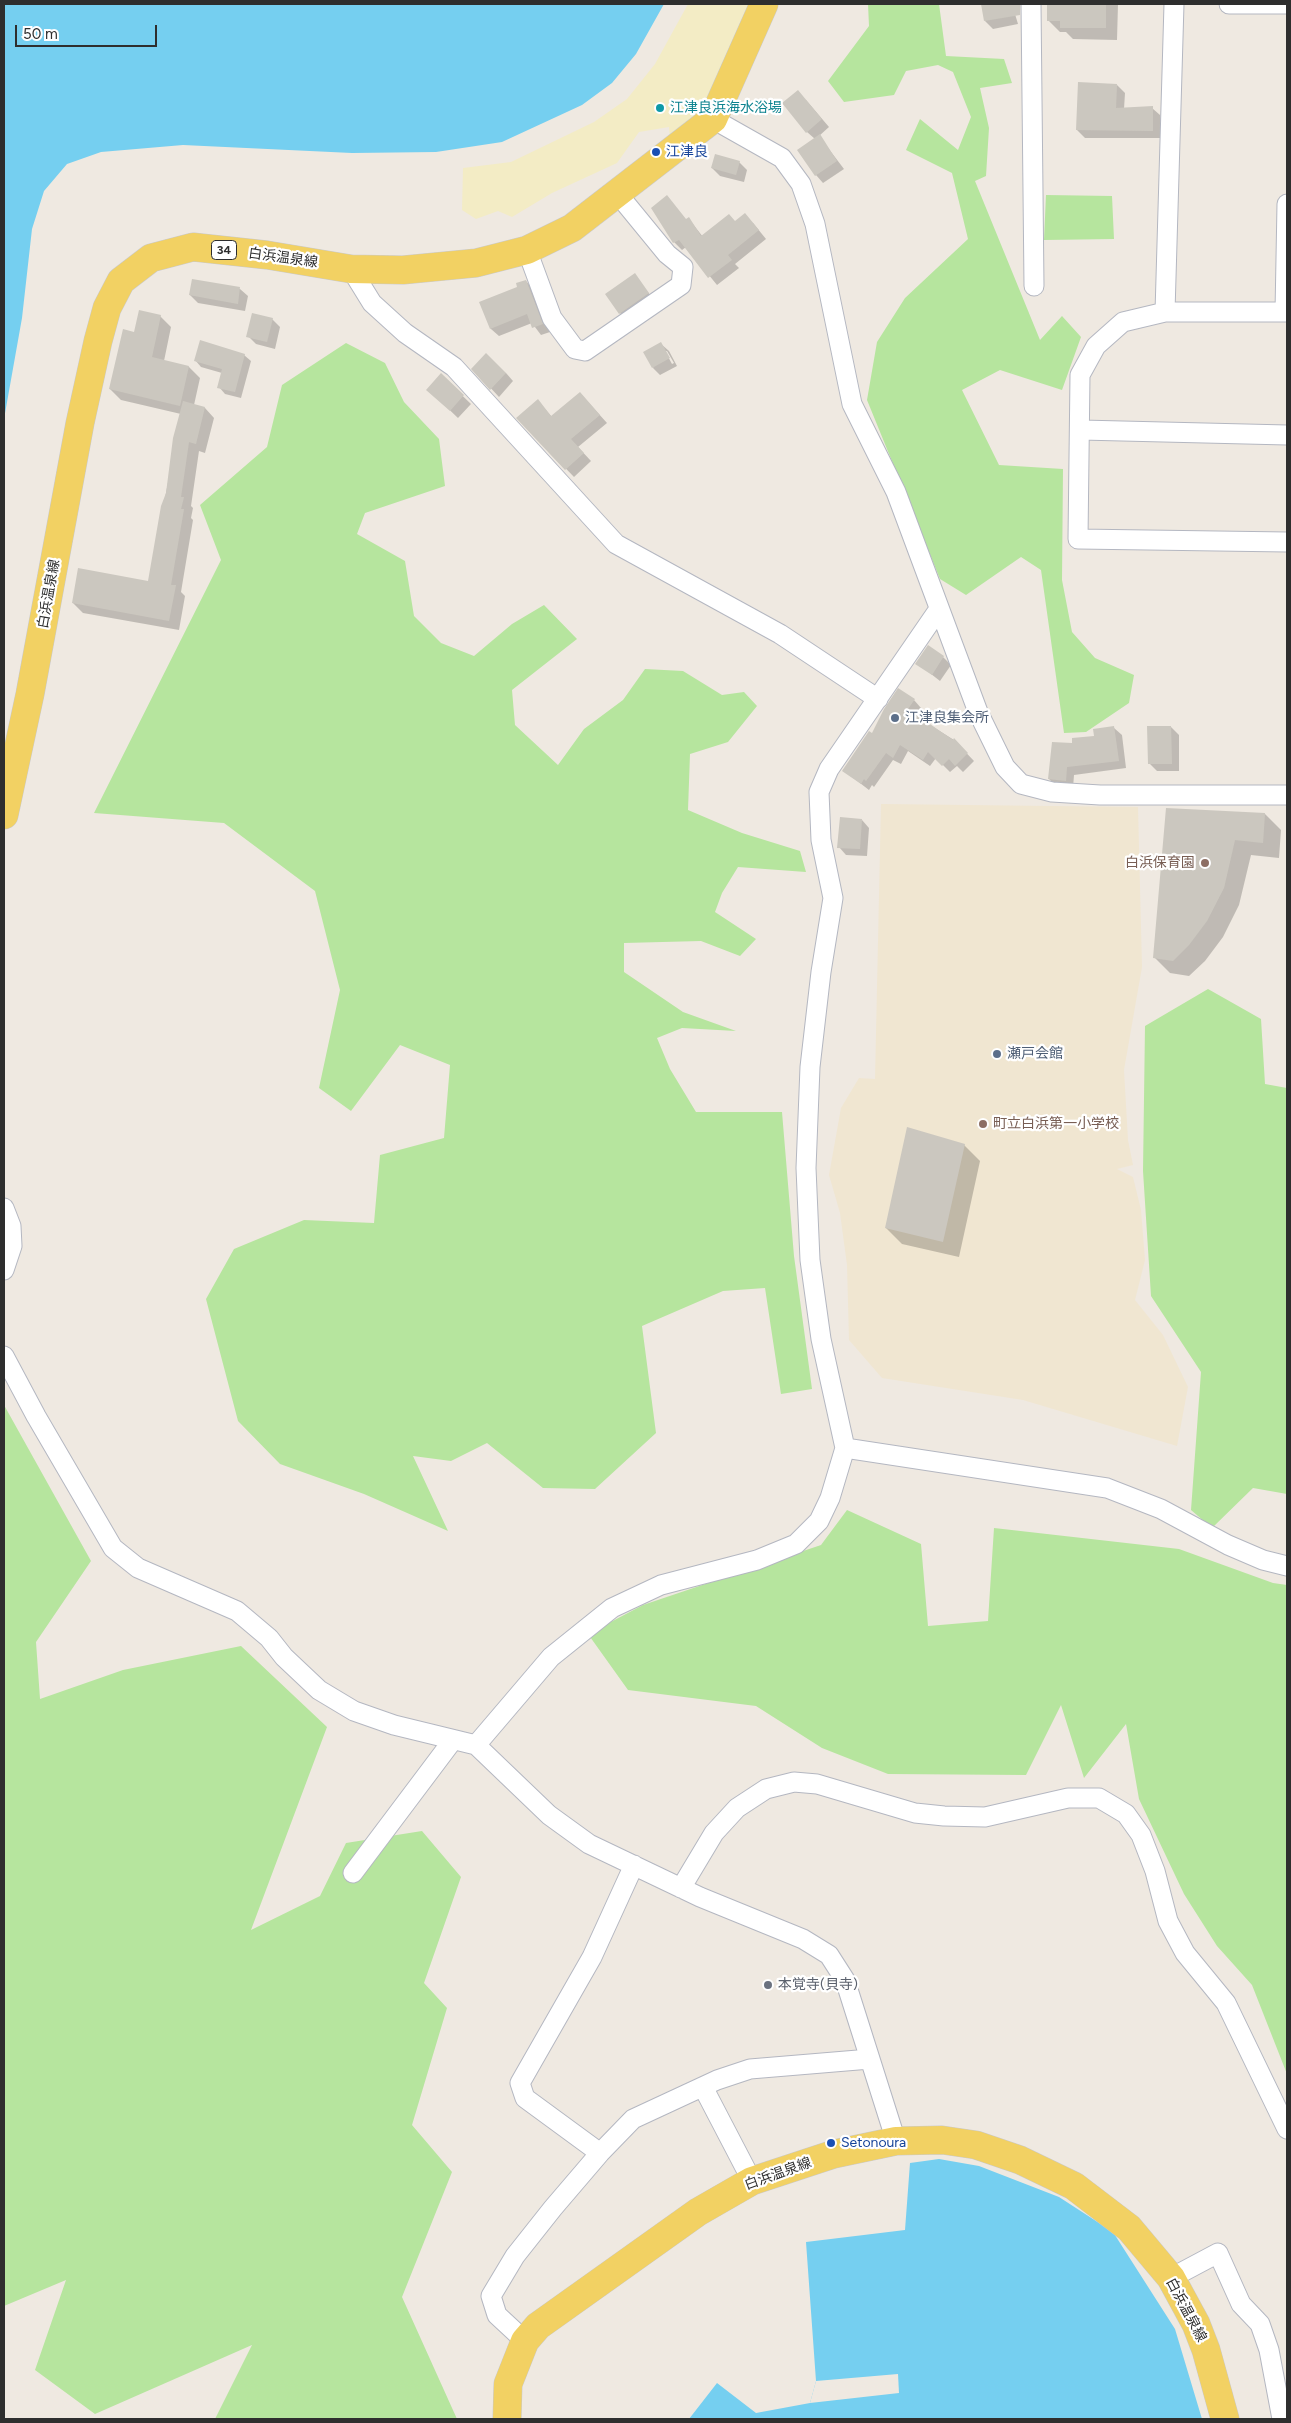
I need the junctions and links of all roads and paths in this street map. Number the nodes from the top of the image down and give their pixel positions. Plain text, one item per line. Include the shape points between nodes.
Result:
1 (764, 4) edge
2 (1031, 4) edge
3 (1174, 4) edge
4 (1229, 4) edge
5 (1287, 4) edge
6 (713, 119) junction
7 (617, 193) junction
8 (1287, 204) edge
9 (528, 250) junction
10 (351, 269) junction
11 (1034, 286) dead end
12 (1165, 312) junction
13 (1286, 312) edge
14 (1081, 430) junction
15 (1287, 435) edge
16 (1287, 542) edge
17 (939, 610) junction
18 (878, 699) junction
19 (1287, 795) edge
20 (4, 815) edge
21 (4, 1208) edge
22 (4, 1270) edge
23 (4, 1356) edge
24 (845, 1448) junction
25 (1287, 1566) edge
26 (453, 1740) junction
27 (476, 1745) junction
28 (634, 1866) junction
29 (354, 1873) dead end
30 (682, 1888) junction
31 (870, 2060) junction
32 (703, 2087) junction
33 (1287, 2129) edge
34 (896, 2141) junction
35 (600, 2153) junction
36 (752, 2181) junction
37 (1171, 2278) junction
38 (525, 2340) junction
39 (507, 2419) edge
40 (1225, 2419) edge
41 (1282, 2419) edge

1 - 6 main road, 白浜温泉線 / 34
2 - 11 street
3 - 12 street
4 - 5 street
6 - 7 main road, 白浜温泉線 / 34
6 - 17 street via 782,158 801,184 815,224 852,404 896,492
7 - 9 main road, 白浜温泉線 / 34 via 572,228
7 - 9 street via 667,254 683,267 681,285 585,351 576,349 552,318
8 - 13 street
9 - 10 main road, 白浜温泉線 / 34 via 476,263 403,270
10 - 18 street via 372,303 405,333 454,367 616,544 780,634
10 - 20 main road, 白浜温泉線 / 34 via 193,247 151,258 121,281 107,308 80,423
12 - 13 street
12 - 14 street via 1123,322 1096,346 1080,375
14 - 15 street
14 - 16 street via 1078,539
17 - 18 street
17 - 19 street via 982,720 1005,767 1022,784 1052,792 1100,795
18 - 24 street via 829,769 819,792 821,840 833,898 810,1066 806,1176 810,1260 821,1339
21 - 22 street via 11,1226 12,1246
23 - 26 street via 113,1548 138,1568 237,1612 269,1638 319,1690 347,1707 394,1725
24 - 25 street via 1107,1488 1161,1509 1228,1545
24 - 27 street via 819,1520 796,1544 758,1560 661,1585 612,1608 551,1657
26 - 27 street
26 - 29 street
27 - 28 street via 549,1815 590,1844
28 - 30 street
28 - 35 street via 592,1957 520,2083 526,2098
30 - 31 street via 803,1939 829,1955 845,1980
30 - 33 street via 714,1833 737,1808 766,1788 794,1782 817,1784 916,1813 944,1816 985,1817 1068,1798 1099,1798 1126,1814 1141,1835 1155,1871 1168,1921 1185,1954 1226,2004
31 - 32 street via 750,2069
31 - 34 street
32 - 35 street via 633,2119
32 - 36 street
34 - 36 main road, 白浜温泉線 via 834,2154
34 - 37 main road, 白浜温泉線 via 942,2140 976,2145 1020,2160 1074,2186 1129,2228
35 - 38 street via 515,2256 491,2296 497,2315
36 - 38 main road, 白浜温泉線 via 681,2223 538,2326
37 - 40 main road, 白浜温泉線 via 1206,2350
37 - 41 street via 1218,2253 1241,2304 1260,2324 1269,2350
38 - 39 main road, 白浜温泉線 via 508,2384

